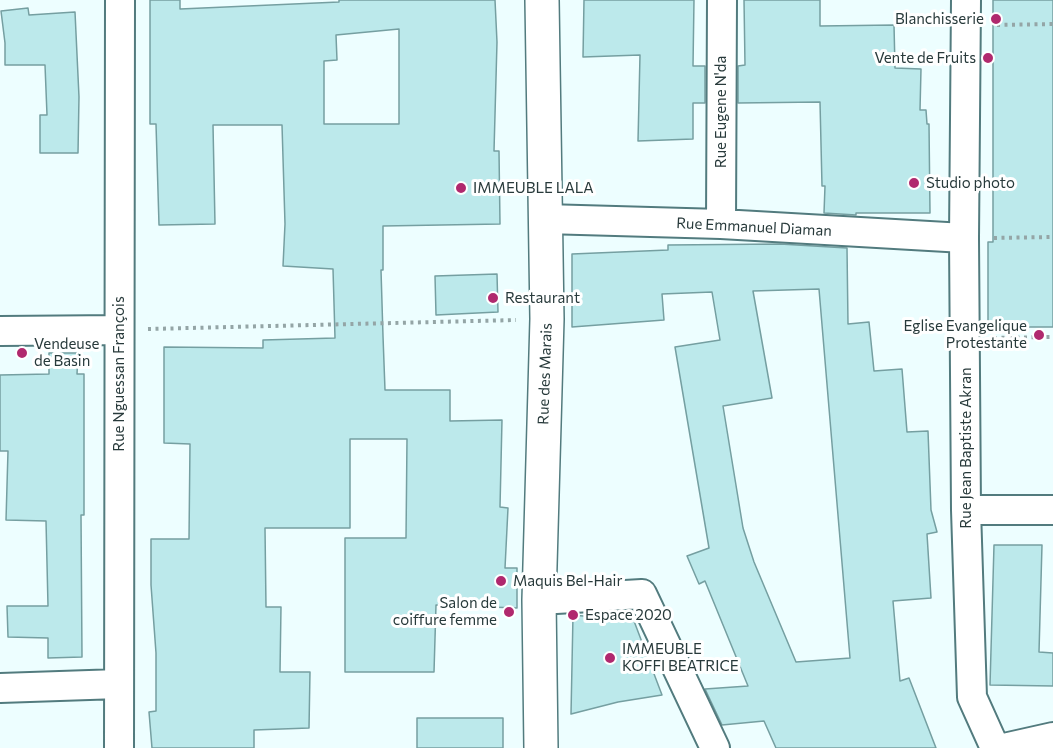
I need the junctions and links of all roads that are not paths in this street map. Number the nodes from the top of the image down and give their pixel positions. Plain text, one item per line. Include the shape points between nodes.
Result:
1 (120, 0) edge
2 (542, 0) edge
3 (722, 0) edge
4 (966, 13) edge
5 (545, 219) junction
6 (721, 224) junction
7 (964, 238) junction
8 (120, 330) junction
9 (0, 331) edge
10 (966, 510) junction
11 (1053, 510) edge
12 (538, 600) junction
13 (119, 684) junction
14 (0, 688) edge
15 (1053, 737) edge
16 (119, 748) edge
17 (541, 748) edge
18 (715, 748) edge
19 (995, 748) edge
20 (1004, 748) edge

1 - 8 street, Rue Nguessan François
2 - 5 street, Rue des Marais
3 - 6 street, Rue Eugene N'da
4 - 7 street, Rue Jean Baptiste Akran
5 - 6 street, Rue Emmanuel Diaman
5 - 12 street, Rue des Marais via 547,319
6 - 7 street, Rue Emmanuel Diaman
7 - 10 street, Rue Jean Baptiste Akran
8 - 9 street
8 - 13 street, Rue Nguessan François
10 - 11 street
10 - 19 street, Rue Jean Baptiste Akran via 972,697
12 - 17 street, Rue des Marais
12 - 18 street via 642,594
13 - 14 street
13 - 16 street, Rue Nguessan François
15 - 20 street

